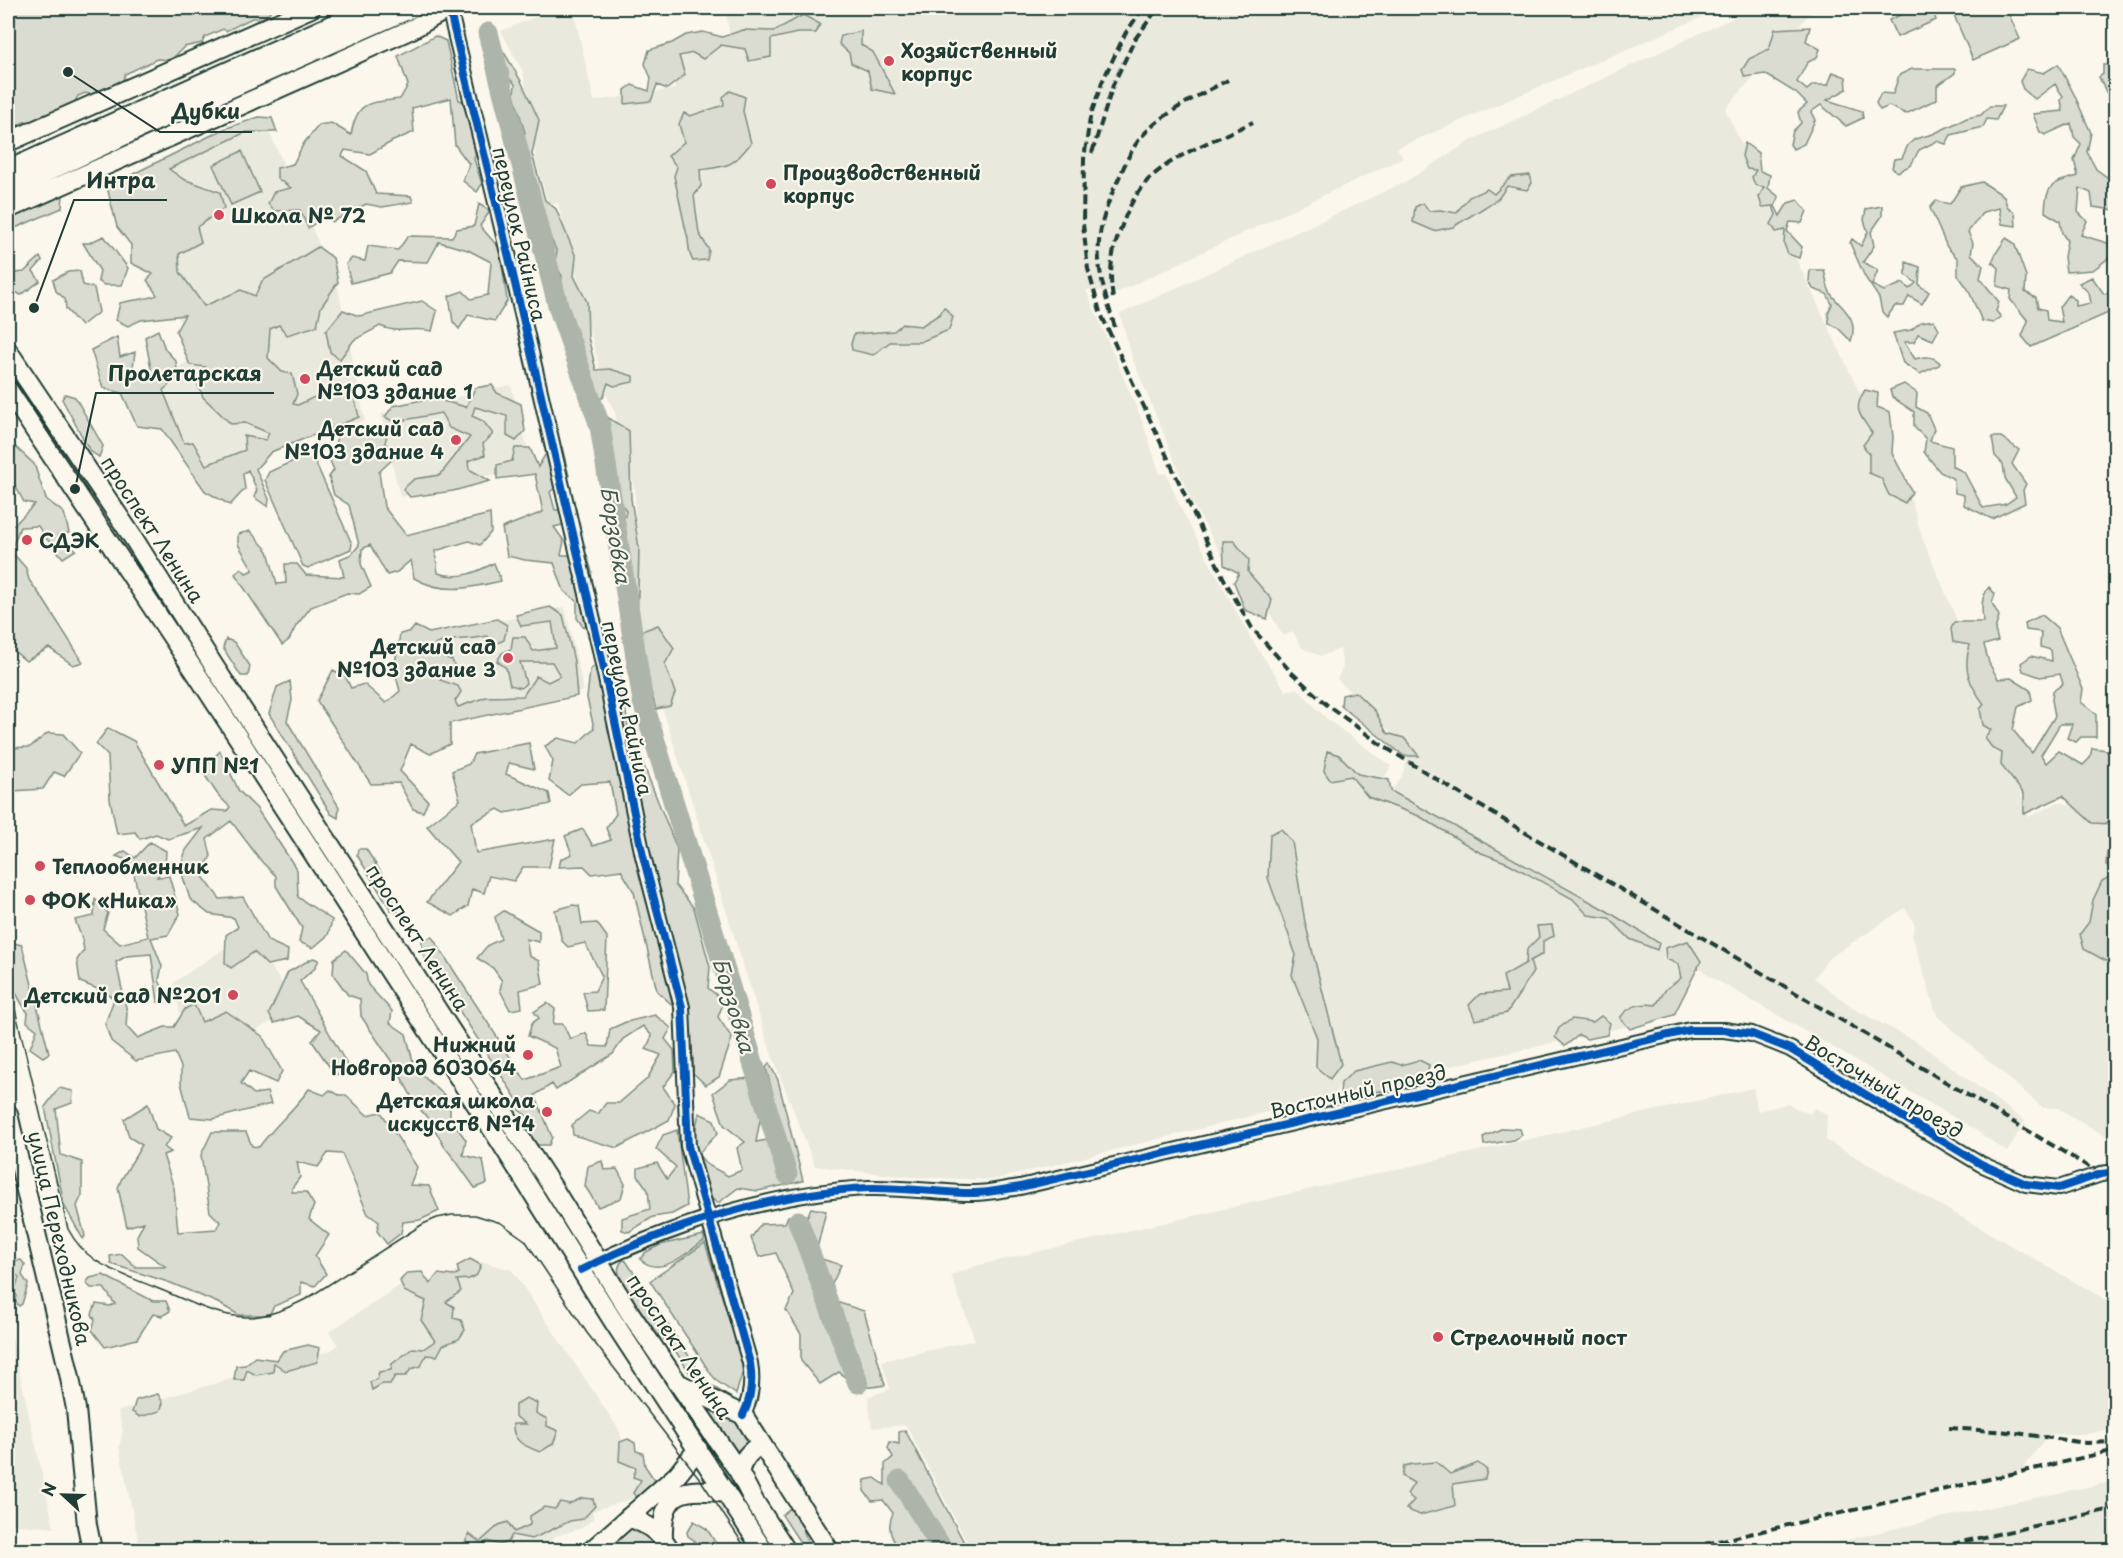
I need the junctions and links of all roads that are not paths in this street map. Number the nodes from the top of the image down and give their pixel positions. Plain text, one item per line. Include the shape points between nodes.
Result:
1 (311, 8) edge
2 (369, 8) edge
3 (412, 8) edge
4 (449, 8) edge
5 (8, 142) edge
6 (10, 182) edge
7 (8, 209) edge
8 (8, 351) edge
9 (8, 390) edge
10 (8, 1114) edge
11 (2115, 1172) edge
12 (708, 1219) junction
13 (598, 1262) junction
14 (581, 1270) junction
15 (675, 1382) junction
16 (743, 1415) junction
17 (761, 1443) junction
18 (698, 1449) junction
19 (739, 1472) junction
20 (726, 1493) junction
21 (629, 1517) junction
22 (666, 1544) edge
23 (92, 1550) edge
24 (592, 1551) edge
25 (763, 1551) edge
26 (786, 1551) edge
27 (829, 1551) edge

1 - 5 main road
2 - 6 main road
3 - 6 main road
4 - 7 main road via 402,34
4 - 12 street, переулок Райниса via 597,639 642,856 682,1007 688,1146
8 - 13 main road, проспект Ленина via 132,536
9 - 14 main road, проспект Ленина via 198,676
10 - 23 main road, улица Переходникова via 76,1409
11 - 12 street, Восточный проезд via 2059,1188 2026,1184 1981,1164 1790,1049 1752,1034 1710,1029 1690,1030 1020,1187 978,1193 871,1188 823,1191
12 - 13 street, Восточный проезд via 625,1248
12 - 16 street, переулок Райниса via 752,1374
13 - 14 street, Восточный проезд
13 - 15 main road, проспект Ленина
14 - 18 main road, проспект Ленина
15 - 16 main road
15 - 19 main road, проспект Ленина
16 - 17 main road
17 - 19 main road via 748,1453
17 - 27 main road
18 - 20 main road, проспект Ленина
18 - 21 main road via 677,1475
19 - 26 main road, проспект Ленина
20 - 22 main road via 681,1493 666,1508 662,1520
20 - 25 main road, проспект Ленина
21 - 22 main road via 652,1527
21 - 24 main road

